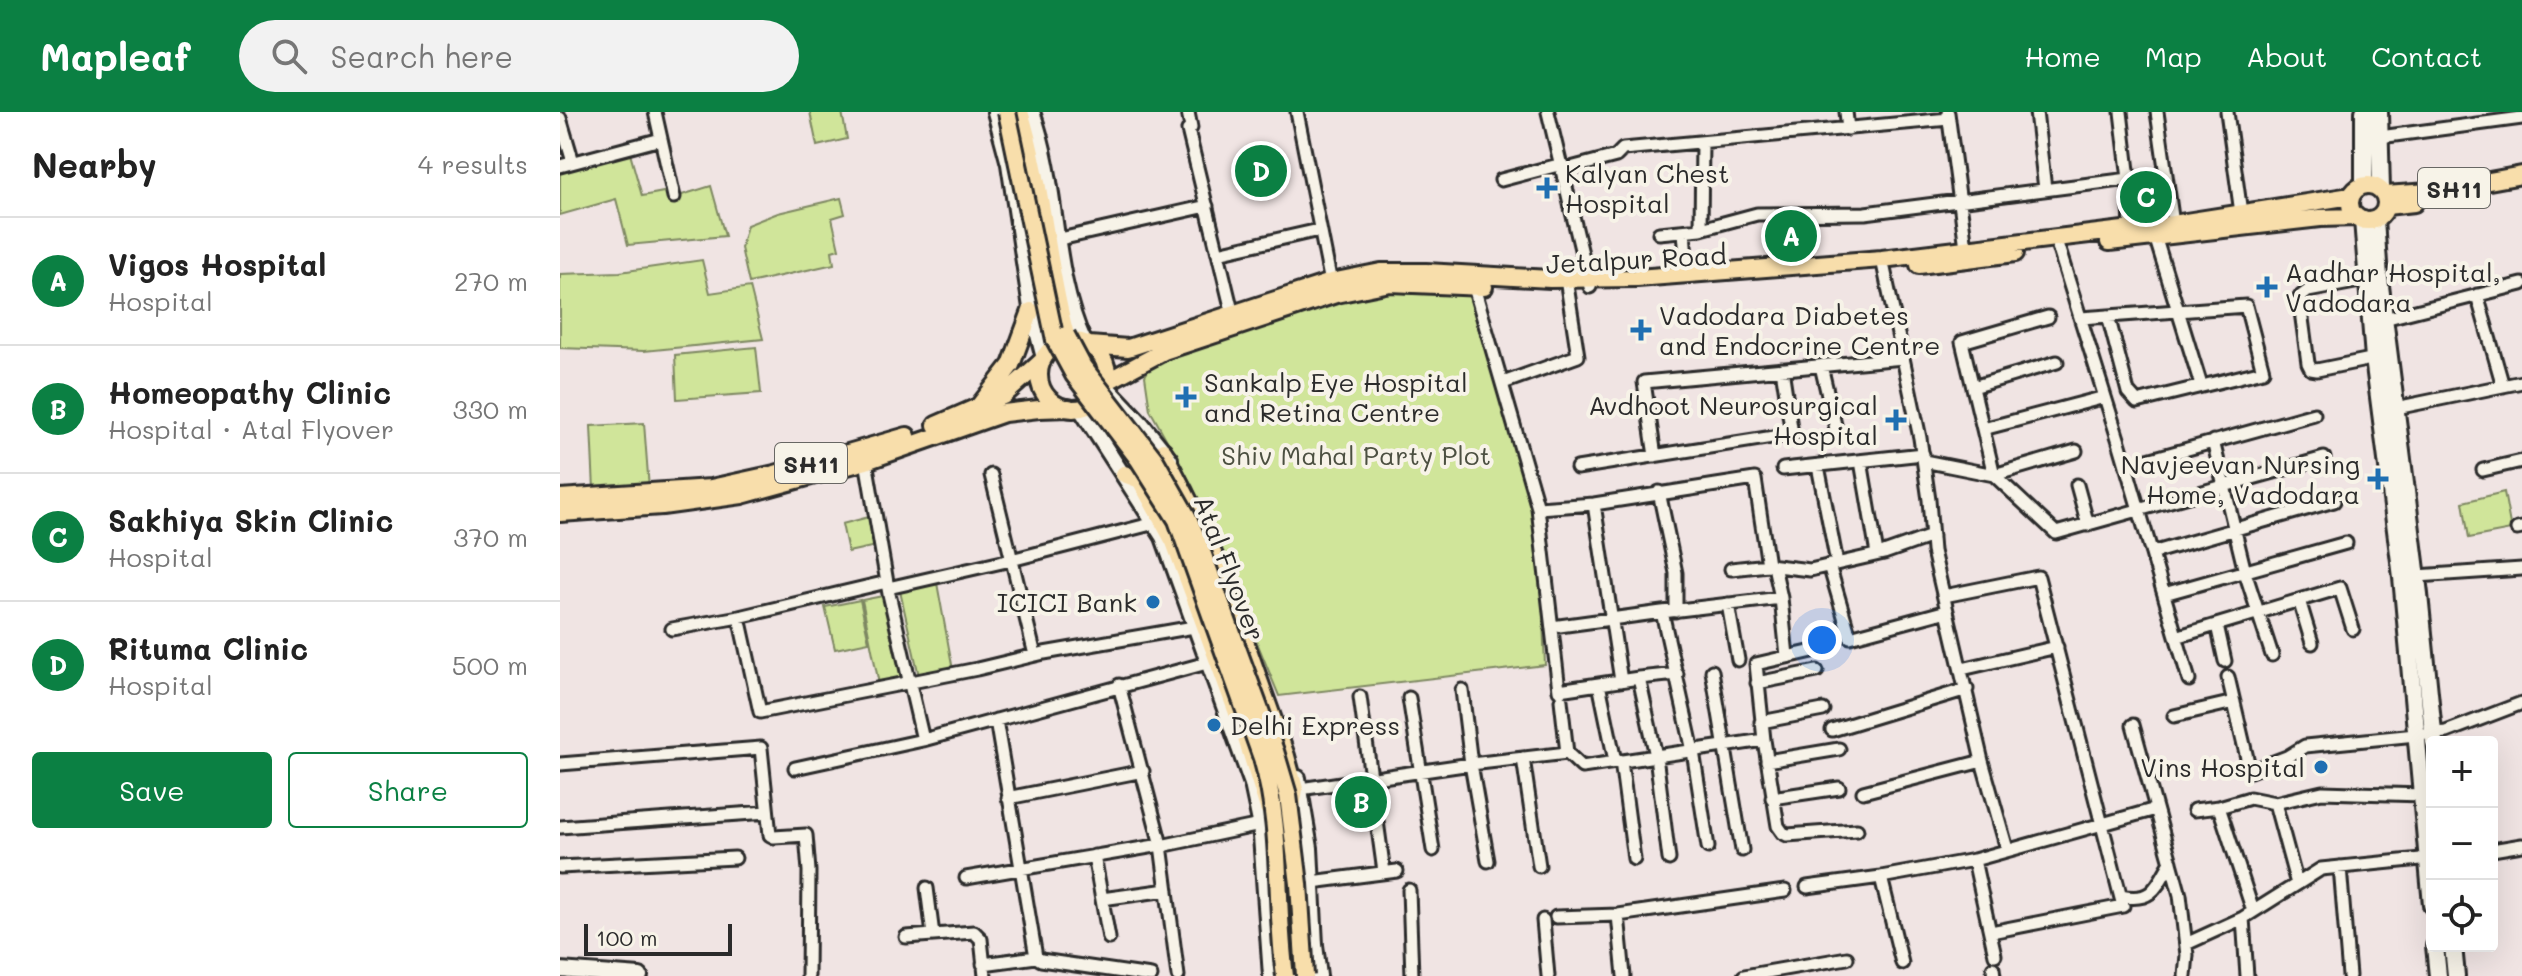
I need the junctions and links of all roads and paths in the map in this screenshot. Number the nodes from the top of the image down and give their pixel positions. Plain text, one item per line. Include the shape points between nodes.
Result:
1 (655, 112) edge
2 (995, 112) edge
3 (1007, 112) edge
4 (1020, 112) edge
5 (1032, 112) edge
6 (1188, 112) edge
7 (1297, 112) edge
8 (1548, 112) edge
9 (1846, 112) edge
10 (2036, 112) edge
11 (2121, 112) edge
12 (2157, 112) edge
13 (2227, 112) edge
14 (2364, 112) edge
15 (2379, 112) edge
16 (1948, 116) edge
17 (560, 118) edge
18 (2522, 118) edge
19 (1848, 129) junction
20 (2380, 137) junction
21 (661, 139) junction
22 (1702, 142) junction
23 (573, 162) junction
24 (560, 166) edge
25 (1563, 167) junction
26 (2522, 175) edge
27 (2129, 179) junction
28 (1501, 180) dead end
29 (2364, 185) junction
30 (2522, 185) edge
31 (2045, 189) junction
32 (2351, 196) junction
33 (674, 197) dead end
34 (1959, 199) junction
35 (1207, 206) junction
36 (2374, 208) junction
37 (2241, 213) junction
38 (2173, 224) junction
39 (2131, 228) junction
40 (1701, 229) junction
41 (1319, 230) junction
42 (1684, 231) junction
43 (2153, 232) junction
44 (1659, 233) dead end
45 (1060, 239) dead end
46 (2056, 242) junction
47 (1218, 253) junction
48 (1966, 254) junction
49 (1883, 264) junction
50 (1687, 272) junction
51 (2374, 279) junction
52 (1473, 281) junction
53 (1567, 283) junction
54 (1589, 283) junction
55 (2522, 284) edge
56 (1332, 288) junction
57 (2477, 295) junction
58 (1031, 311) junction
59 (2178, 311) junction
60 (1233, 315) junction
61 (2108, 316) junction
62 (2048, 317) dead end
63 (2081, 318) junction
64 (2384, 319) junction
65 (1086, 344) junction
66 (1164, 344) junction
67 (2381, 356) junction
68 (1903, 358) junction
69 (1042, 360) junction
70 (2057, 362) dead end
71 (1821, 366) junction
72 (1782, 369) junction
73 (2522, 382) edge
74 (1503, 383) junction
75 (1107, 384) junction
76 (2201, 385) junction
77 (2503, 386) junction
78 (1973, 387) junction
79 (2105, 397) junction
80 (978, 407) junction
81 (1074, 408) junction
82 (2396, 408) junction
83 (2314, 414) dead end
84 (1836, 429) dead end
85 (1983, 429) junction
86 (2213, 441) junction
87 (1163, 451) junction
88 (2076, 451) dead end
89 (865, 454) junction
90 (1655, 456) junction
91 (1923, 458) junction
92 (2324, 458) dead end
93 (1861, 461) junction
94 (2522, 461) edge
95 (1818, 466) junction
96 (2126, 466) junction
97 (1577, 468) dead end
98 (1783, 469) dead end
99 (2483, 470) dead end
100 (1124, 474) junction
101 (991, 475) dead end
102 (1994, 475) junction
103 (2077, 485) dead end
104 (2224, 487) junction
105 (1659, 492) junction
106 (560, 498) edge
107 (2334, 501) dead end
108 (1594, 504) junction
109 (1538, 508) junction
110 (2140, 511) junction
111 (560, 513) edge
112 (1155, 523) junction
113 (2088, 525) junction
114 (2235, 530) junction
115 (1932, 536) junction
116 (2346, 543) dead end
117 (2152, 553) junction
118 (1877, 554) junction
119 (1011, 560) junction
120 (1833, 564) junction
121 (1771, 565) junction
122 (1731, 569) dead end
123 (2245, 572) junction
124 (2521, 573) edge
125 (2417, 576) junction
126 (887, 585) junction
127 (2164, 594) junction
128 (1944, 596) junction
129 (1781, 598) junction
130 (2299, 600) junction
131 (1728, 604) junction
132 (1676, 611) junction
133 (1947, 611) junction
134 (1662, 612) junction
135 (2258, 614) junction
136 (739, 617) junction
137 (1610, 620) junction
138 (2217, 625) junction
139 (1194, 627) junction
140 (1552, 627) junction
141 (672, 629) dead end
142 (2353, 629) dead end
143 (2176, 637) junction
144 (2312, 643) dead end
145 (2057, 647) junction
146 (1813, 651) dead end
147 (1035, 655) junction
148 (2272, 655) dead end
149 (1787, 656) junction
150 (1738, 660) dead end
151 (2225, 661) dead end
152 (1207, 663) junction
153 (1962, 669) junction
154 (1712, 671) dead end
155 (1817, 671) dead end
156 (1677, 674) junction
157 (2228, 677) dead end
158 (1639, 678) junction
159 (2189, 680) dead end
160 (909, 681) junction
161 (1621, 681) junction
162 (1757, 683) junction
163 (1599, 684) junction
164 (1119, 685) junction
165 (1967, 689) junction
166 (1462, 690) dead end
167 (1360, 697) dead end
168 (1409, 698) dead end
169 (1561, 700) dead end
170 (2234, 702) junction
171 (2522, 703) edge
172 (1823, 710) dead end
173 (2174, 716) dead end
174 (996, 720) junction
175 (1761, 722) junction
176 (2133, 725) dead end
177 (1832, 730) dead end
178 (2428, 736) edge
179 (2428, 736) edge
180 (2432, 736) edge
181 (2426, 737) edge
182 (923, 740) junction
183 (1764, 740) junction
184 (1725, 746) junction
185 (1839, 749) dead end
186 (1693, 751) junction
187 (1567, 753) junction
188 (1656, 756) junction
189 (1523, 758) junction
190 (2426, 760) edge
191 (1618, 761) junction
192 (1767, 761) junction
193 (1982, 761) junction
194 (560, 764) edge
195 (1471, 764) junction
196 (795, 768) dead end
197 (1143, 771) junction
198 (1420, 772) junction
199 (1370, 780) junction
200 (1839, 788) dead end
201 (1300, 789) junction
202 (1863, 792) dead end
203 (2423, 795) junction
204 (1008, 798) junction
205 (1772, 798) junction
206 (2275, 803) junction
207 (2219, 807) junction
208 (2156, 809) junction
209 (2194, 810) dead end
210 (767, 812) junction
211 (1275, 819) junction
212 (2426, 822) edge
213 (2103, 823) junction
214 (560, 827) edge
215 (1857, 830) dead end
216 (1161, 845) junction
217 (2522, 845) edge
218 (1708, 847) dead end
219 (2007, 849) junction
220 (2498, 849) edge
221 (1433, 850) dead end
222 (1742, 850) dead end
223 (1094, 856) junction
224 (735, 858) dead end
225 (2426, 858) edge
226 (1634, 859) dead end
227 (1669, 859) dead end
228 (1974, 860) junction
229 (1488, 861) dead end
230 (2171, 862) junction
231 (1539, 866) dead end
232 (560, 867) edge
233 (2340, 867) junction
234 (1019, 869) junction
235 (1881, 877) junction
236 (966, 878) dead end
237 (1312, 882) junction
238 (2297, 884) junction
239 (1807, 887) dead end
240 (927, 888) dead end
241 (1167, 890) junction
242 (1409, 890) dead end
243 (1785, 891) dead end
244 (2121, 896) junction
245 (1102, 899) junction
246 (1618, 915) junction
247 (2248, 915) junction
248 (1556, 917) dead end
249 (1543, 920) dead end
250 (1991, 932) junction
251 (933, 935) junction
252 (906, 937) dead end
253 (1109, 938) dead end
254 (2186, 944) junction
255 (2436, 952) edge
256 (2454, 952) edge
257 (1995, 955) dead end
258 (1036, 957) junction
259 (1847, 958) dead end
260 (1902, 963) dead end
261 (560, 970) edge
262 (984, 970) edge
263 (640, 976) edge
264 (808, 976) edge
265 (1151, 976) edge
266 (1178, 976) edge
267 (1271, 976) edge
268 (1285, 976) edge
269 (1305, 976) edge
270 (1319, 976) edge
271 (1412, 976) edge
272 (1548, 976) edge
273 (1624, 976) edge
274 (1744, 976) edge
275 (2185, 976) edge
276 (2247, 976) edge
277 (2349, 976) edge
278 (2438, 976) edge
279 (2456, 976) edge

1 - 21 street
2 - 58 street via 1009,164
3 - 211 main road, Atal Flyover, bridge via 1055,340 1177,520 1262,758
4 - 211 main road, Atal Flyover, bridge via 1066,335 1083,367 1155,460 1188,518 1288,795
5 - 65 street via 1072,316
6 - 35 street
7 - 41 street
8 - 25 street
9 - 19 street
10 - 31 street
11 - 27 street
12 - 38 street
13 - 37 street
14 - 29 main road
15 - 20 main road
16 - 19 street
16 - 34 street
17 - 23 street
18 - 20 street
19 - 22 street
20 - 36 main road
21 - 23 street
21 - 33 street
22 - 25 street via 1623,149 1616,156
22 - 40 street
23 - 24 street
25 - 28 street
25 - 54 street
26 - 36 main road, Jetalpur Road / SH11
27 - 31 street
27 - 39 street
29 - 32 main road
29 - 36 main road via 2370,184
30 - 36 main road, Jetalpur Road / SH11
31 - 34 street
32 - 36 main road via 2350,208
32 - 37 main road, Jetalpur Road / SH11
34 - 40 street via 1865,213 1757,214
34 - 48 street
35 - 45 street
35 - 47 street
36 - 43 main road, Jetalpur Road / SH11 via 2320,218
36 - 51 main road
37 - 38 main road, Jetalpur Road / SH11
38 - 43 main road, Jetalpur Road / SH11
39 - 43 main road, Jetalpur Road / SH11
39 - 46 main road, Jetalpur Road / SH11
40 - 42 street
41 - 47 street
41 - 56 street
42 - 44 street
42 - 50 street
43 - 46 main road, Jetalpur Road / SH11
43 - 59 street
46 - 48 main road, Jetalpur Road / SH11
46 - 63 street
47 - 60 street
48 - 49 main road, Jetalpur Road / SH11
49 - 50 main road, Jetalpur Road / SH11
49 - 54 main road, Jetalpur Road / SH11
49 - 68 street
50 - 54 main road, Jetalpur Road / SH11
51 - 64 main road
51 - 67 main road
51 - 67 street via 2308,291 2300,304 2311,369
52 - 53 main road, Jetalpur Road / SH11
52 - 56 main road, Jetalpur Road / SH11 via 1396,271
52 - 74 street
53 - 54 main road, Jetalpur Road / SH11
53 - 74 street via 1578,356
55 - 57 street
56 - 60 main road, Jetalpur Road / SH11
56 - 66 main road, Jetalpur Road / SH11
57 - 64 street
57 - 77 street
58 - 69 street
58 - 80 main road via 1011,365
59 - 61 street
59 - 76 street
59 - 76 street via 2246,306 2263,371
60 - 66 main road, Jetalpur Road / SH11
61 - 63 street
61 - 76 street via 2128,392 2137,402
62 - 78 street via 1962,342
63 - 79 street
64 - 67 main road
65 - 66 main road, SH11
65 - 69 main road, SH11 via 1056,345
65 - 75 main road via 1103,359
66 - 75 main road, SH11
67 - 82 main road
67 - 178 main road via 2402,577
68 - 71 street
68 - 91 street
69 - 80 main road, SH11 via 1003,396
69 - 81 main road via 1043,392
70 - 78 street
71 - 72 street
71 - 84 street
72 - 90 street via 1792,434
72 - 90 street via 1644,382
73 - 77 street
74 - 109 street
75 - 81 main road, SH11 via 1090,404
75 - 87 street
77 - 82 street
78 - 85 street
79 - 85 street
79 - 96 street
80 - 89 main road, SH11
81 - 89 main road, SH11 via 1004,413
81 - 100 street
82 - 125 main road
83 - 86 street
85 - 102 street
86 - 96 street
86 - 104 street
87 - 201 street via 1185,480 1216,548
87 - 211 main road via 1217,563 1286,756 1295,801
88 - 102 street
89 - 106 main road, SH11 via 711,488
89 - 111 main road, SH11 via 742,495
89 - 126 street
90 - 97 street
91 - 93 street
91 - 102 street
91 - 115 street
92 - 104 street
93 - 95 street
93 - 118 street
94 - 99 street
95 - 98 street
95 - 120 street
96 - 110 street
100 - 112 street
100 - 211 main road, bridge via 1140,480 1174,542
101 - 119 street
102 - 113 street via 2056,533
103 - 113 street
104 - 110 street
104 - 114 street
105 - 108 street
105 - 121 street via 1755,479
105 - 132 street via 1676,573
107 - 114 street
108 - 109 street
108 - 137 street
109 - 140 street
110 - 113 street
110 - 117 street
112 - 119 street
112 - 139 street
114 - 117 street
114 - 123 street
115 - 118 street
115 - 128 street
116 - 123 street
117 - 127 street
118 - 120 street
119 - 126 street
119 - 147 street
120 - 121 street via 1810,570
120 - 133 street via 1850,637
121 - 122 street
121 - 129 street
123 - 127 street
123 - 135 street
124 - 125 street
125 - 179 main road
126 - 136 street
126 - 160 street
127 - 143 street
128 - 133 street
128 - 145 street via 2038,577
129 - 131 street
129 - 149 street
130 - 135 street
130 - 142 street via 2340,588
130 - 144 street
131 - 132 street
131 - 150 street
132 - 134 street
133 - 153 street
134 - 137 street
134 - 156 street
135 - 138 street
135 - 148 street
136 - 141 street
136 - 160 street via 760,712
137 - 140 street
137 - 161 street
138 - 143 street
138 - 151 street
139 - 147 street
139 - 152 street
140 - 163 street via 1559,690
143 - 159 street
145 - 153 street
145 - 213 street
146 - 149 street
147 - 160 street
149 - 162 street via 1757,663
152 - 164 street
152 - 211 street via 1252,784
153 - 165 street
154 - 184 street
155 - 162 street
156 - 158 street
156 - 186 street
157 - 170 street
158 - 161 street
158 - 188 street
160 - 182 street
161 - 163 street
162 - 175 street
163 - 191 street
164 - 174 street
164 - 197 street
165 - 177 street
165 - 193 street
166 - 195 street
167 - 199 street
168 - 198 street
169 - 187 street
170 - 173 street
170 - 181 street via 2250,771 2305,746
171 - 180 street
172 - 175 street
174 - 182 street
174 - 204 street
175 - 183 street
176 - 208 street
182 - 196 street
183 - 184 street
183 - 192 street
184 - 186 street
184 - 222 street
185 - 192 street
186 - 188 street
186 - 218 street
187 - 189 street
187 - 191 street via 1582,767
188 - 191 street
188 - 227 street
189 - 195 street
189 - 231 street
190 - 203 main road
191 - 226 street
192 - 205 street
193 - 202 street
193 - 219 street
194 - 210 street via 761,748
195 - 198 street
195 - 229 street
197 - 204 street
197 - 216 street
198 - 199 street
198 - 221 street
199 - 201 street
199 - 237 street via 1390,872
200 - 205 street
201 - 237 street
203 - 206 street via 2322,792
203 - 212 main road
204 - 234 street
205 - 215 street via 1778,826 1787,835
206 - 207 street via 2250,798
206 - 238 street
207 - 209 street
207 - 247 street
208 - 213 street
208 - 230 street
210 - 214 street
210 - 264 street via 774,837 806,835
211 - 216 street
211 - 267 street
211 - 268 main road, Atal Flyover, bridge
211 - 269 main road, Atal Flyover, bridge via 1299,884
213 - 219 street
213 - 244 street
216 - 223 street
216 - 241 street
217 - 220 street
219 - 228 street
223 - 234 street
223 - 245 street
224 - 232 street
225 - 233 street
228 - 235 street
228 - 250 street
230 - 244 street via 2154,892
230 - 254 street
233 - 238 street via 2321,869
233 - 277 street
234 - 236 street
234 - 258 street
235 - 239 street
235 - 260 street
237 - 270 street
238 - 247 street
240 - 251 street
241 - 245 street
241 - 266 street
242 - 271 street
243 - 246 street
244 - 250 street via 2123,906
245 - 253 street
246 - 248 street
246 - 273 street
247 - 254 street
247 - 276 street
249 - 272 street
250 - 257 street
251 - 252 street
251 - 262 street via 974,932 981,939
254 - 275 street
255 - 278 main road
256 - 279 main road
258 - 262 street
258 - 265 street
259 - 274 street
261 - 263 street

